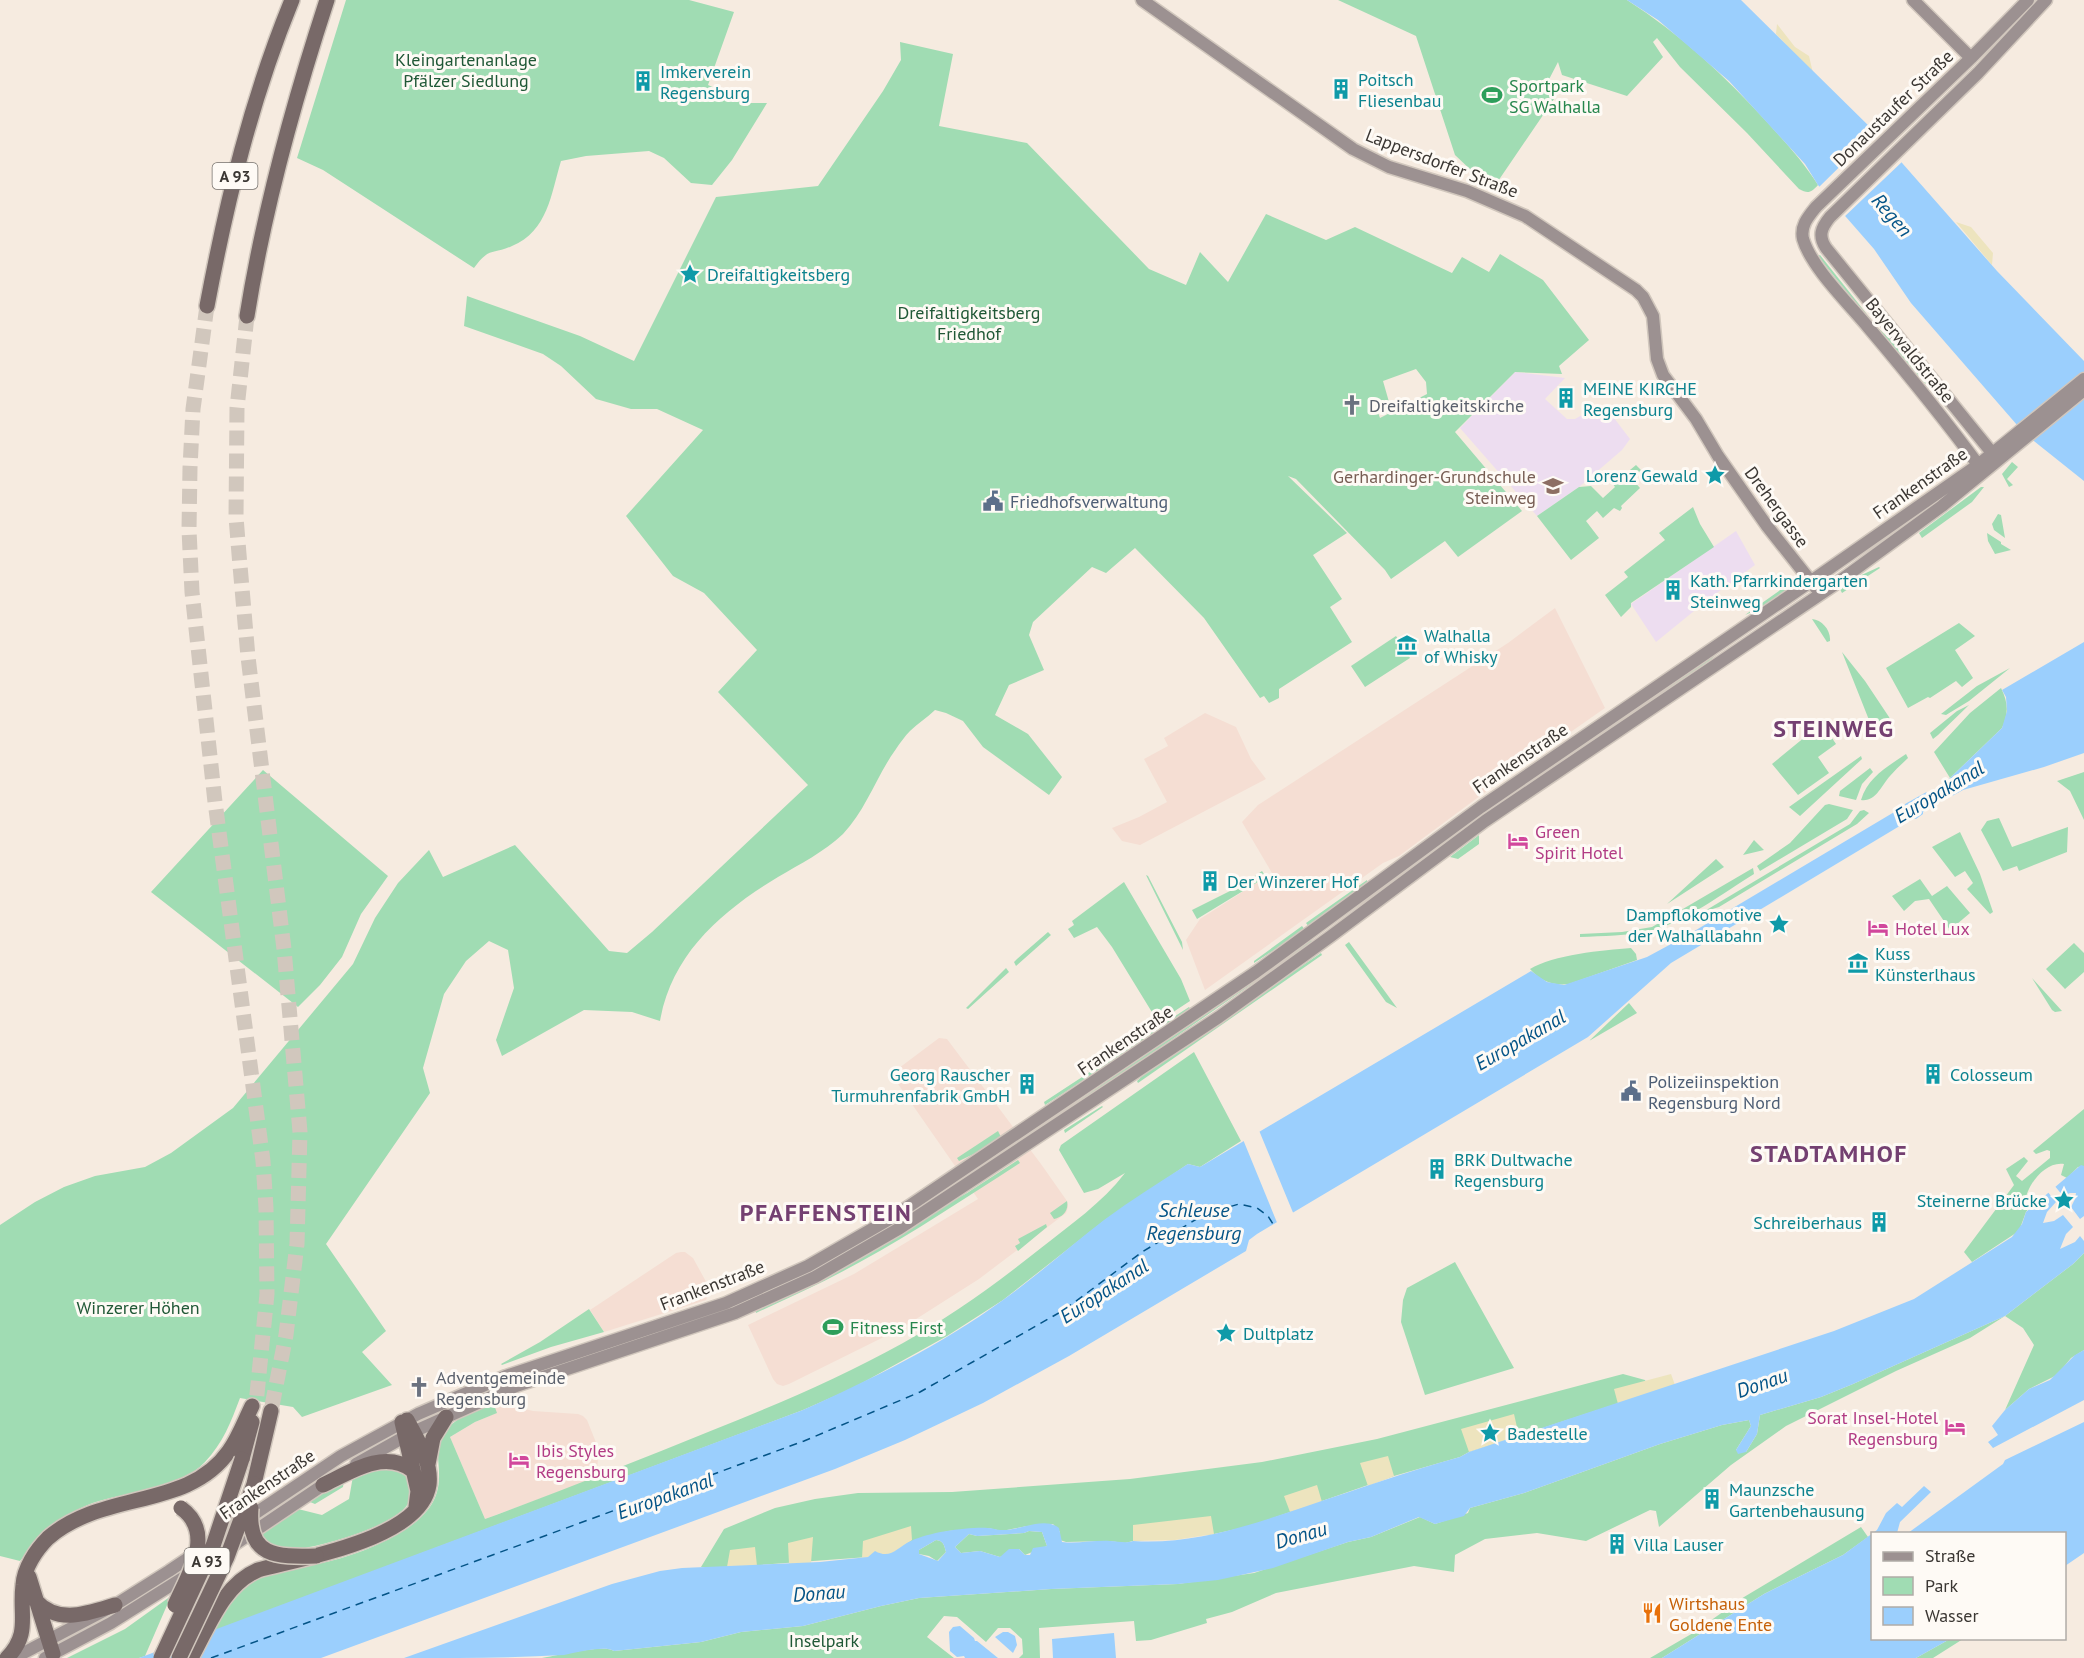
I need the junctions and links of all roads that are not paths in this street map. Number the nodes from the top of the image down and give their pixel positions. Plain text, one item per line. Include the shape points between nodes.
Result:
1 (292, 0) edge
2 (327, 0) edge
3 (1142, 0) edge
4 (1913, 0) edge
5 (2028, 0) edge
6 (2046, 0) edge
7 (1971, 58) junction
8 (1821, 240) joint
9 (1807, 250) joint
10 (207, 306) tunnel mouth
11 (247, 316) tunnel mouth
12 (2084, 379) edge
13 (2084, 390) edge
14 (1707, 438) joint
15 (2007, 447) junction
16 (1995, 457) junction
17 (1981, 469) junction
18 (1810, 582) junction
19 (1820, 594) junction
20 (271, 1411) tunnel mouth
21 (446, 1417) junction
22 (407, 1428) junction
23 (428, 1467) junction
24 (412, 1470) junction
25 (254, 1484) junction
26 (323, 1485) junction
27 (130, 1500) junction
28 (413, 1513) junction
29 (315, 1556) junction
30 (28, 1568) junction
31 (35, 1600) junction
32 (114, 1605) junction
33 (24, 1614) junction
34 (47, 1649) edge
35 (7, 1658) edge
36 (14, 1658) edge
37 (152, 1658) edge
38 (161, 1658) edge
39 (179, 1658) edge
40 (191, 1658) edge

1 - 10 highway, A 93 via 246,129
2 - 11 highway, A 93 via 287,129
3 - 14 main road, Lappersdorfer Straße via 1353,149 1389,167 1467,191 1525,216 1636,290 1650,307 1662,375
4 - 7 main road
5 - 7 main road, Donaustaufer Straße
6 - 8 main road, Donaustaufer Straße via 1985,66 1830,218 1821,230
7 - 9 main road, Donaustaufer Straße via 1807,218 1803,228
8 - 16 main road, Bayerwaldstraße
9 - 17 main road, Bayerwaldstraße
12 - 15 main road, Frankenstraße
13 - 15 main road, Frankenstraße
14 - 18 main road, Drehergasse
15 - 16 main road, Frankenstraße
16 - 17 main road, Frankenstraße
17 - 18 main road, Frankenstraße
17 - 19 main road, Frankenstraße via 1942,506
18 - 19 main road, Drehergasse
18 - 22 main road, Frankenstraße via 1481,807 1238,984 884,1223 808,1266 726,1303 506,1376
19 - 21 main road, Frankenstraße via 1485,821 1220,1017 859,1253 735,1313 536,1379
20 - 25 highway, A 93
21 - 22 main road, Frankenstraße
21 - 23 highway via 433,1438
22 - 23 highway
22 - 24 highway
22 - 26 main road, Frankenstraße
22 - 32 main road, Frankenstraße via 340,1456
23 - 28 highway via 426,1496
24 - 26 highway via 382,1461
24 - 28 highway via 418,1491
25 - 29 highway, bridge via 250,1527 256,1542 277,1555
25 - 39 highway, A 93, bridge via 227,1557
26 - 34 main road, Frankenstraße via 111,1623
27 - 30 highway via 94,1511 63,1527 47,1539
27 - 37 highway, bridge via 157,1501 181,1508 189,1514 199,1536 192,1567
27 - 38 highway, A 93, bridge via 175,1491 202,1477 230,1450 254,1405 242,1459 213,1546
28 - 29 highway via 379,1535
29 - 40 highway, bridge via 258,1570 236,1582
30 - 31 highway
30 - 33 highway via 22,1588
31 - 32 highway via 65,1616
31 - 34 highway
32 - 34 main road, Frankenstraße
33 - 34 highway
33 - 35 highway via 21,1639
34 - 36 main road

